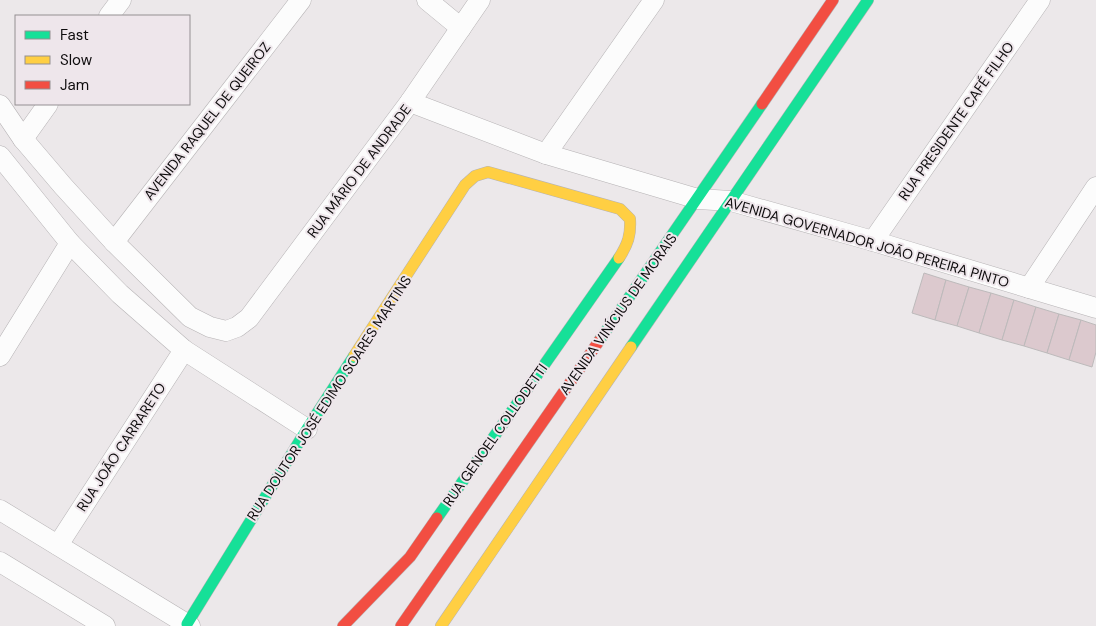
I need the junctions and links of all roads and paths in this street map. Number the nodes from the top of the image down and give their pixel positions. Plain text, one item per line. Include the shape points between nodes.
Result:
1 (121, 0) edge
2 (301, 0) edge
3 (427, 0) edge
4 (480, 0) edge
5 (654, 0) edge
6 (833, 0) edge
7 (868, 0) edge
8 (1040, 0) edge
9 (111, 15) edge
10 (461, 28) junction
11 (410, 102) junction
12 (0, 105) edge
13 (47, 105) edge
14 (23, 139) junction
15 (546, 154) junction
16 (0, 156) edge
17 (475, 176) joint
18 (1096, 187) edge
19 (698, 199) junction
20 (732, 202) junction
21 (873, 241) junction
22 (114, 242) junction
23 (70, 243) junction
24 (1029, 288) junction
25 (1096, 308) edge
26 (628, 326) junction
27 (184, 350) junction
28 (0, 356) edge
29 (308, 429) junction
30 (510, 468) junction
31 (529, 482) junction
32 (0, 510) edge
33 (58, 545) junction
34 (0, 562) edge
35 (407, 624) edge
36 (188, 625) edge
37 (105, 626) edge
38 (343, 626) edge
39 (440, 626) edge

1 - 9 street
2 - 22 street, AVENIDA RAQUEL DE QUEIROZ
3 - 10 street
4 - 10 street, RUA MÁRIO DE ANDRADE
5 - 15 street
6 - 19 street, AVENIDA VINÍCIUS DE MORAIS
7 - 20 street, AVENIDA VINÍCIUS DE MORAIS
8 - 21 street, RUA PRESIDENTE CAFÉ FILHO
10 - 11 street, RUA MÁRIO DE ANDRADE
11 - 15 street, AVENIDA GOVERNADOR JOÃO PEREIRA PINTO
11 - 22 street, RUA MÁRIO DE ANDRADE via 250,318 237,327 226,331 190,317
12 - 14 street
13 - 14 street
14 - 22 street
15 - 19 street, AVENIDA GOVERNADOR JOÃO PEREIRA PINTO
16 - 23 street
17 - 29 street, RUA DOUTOR JOSÉ EDIMO SOARES MARTINS via 465,185
17 - 38 street, RUA GENOEL COLLODETTI via 488,172 620,209 630,219 628,245 410,557
18 - 24 street
19 - 20 street, AVENIDA GOVERNADOR JOÃO PEREIRA PINTO
19 - 26 street, AVENIDA VINÍCIUS DE MORAIS
20 - 21 street, AVENIDA GOVERNADOR JOÃO PEREIRA PINTO
20 - 26 street, AVENIDA VINÍCIUS DE MORAIS
21 - 24 street, AVENIDA GOVERNADOR JOÃO PEREIRA PINTO
23 - 27 street via 120,294
23 - 28 street
24 - 25 street, AVENIDA GOVERNADOR JOÃO PEREIRA PINTO
26 - 30 street, AVENIDA VINÍCIUS DE MORAIS
26 - 31 street, AVENIDA VINÍCIUS DE MORAIS
27 - 29 street
27 - 33 street, RUA JOÃO CARRARETO
29 - 36 street, RUA DOUTOR JOSÉ EDIMO SOARES MARTINS
30 - 31 street
30 - 35 street, AVENIDA VINÍCIUS DE MORAIS
31 - 39 street, AVENIDA VINÍCIUS DE MORAIS
32 - 33 street
33 - 36 street
34 - 37 street

